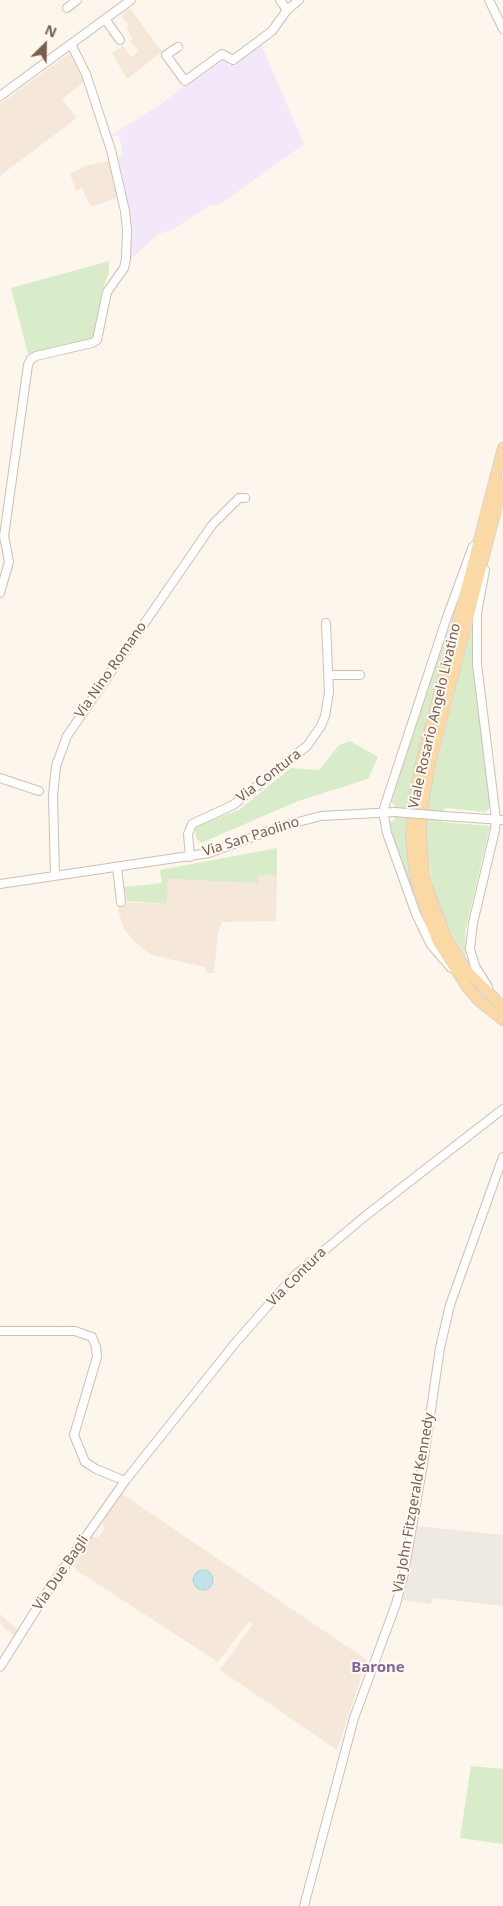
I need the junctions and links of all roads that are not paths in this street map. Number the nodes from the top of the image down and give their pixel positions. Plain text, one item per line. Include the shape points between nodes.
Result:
1 (77, 0) edge
2 (280, 0) edge
3 (299, 0) edge
4 (489, 0) edge
5 (129, 1) edge
6 (67, 8) dead end
7 (286, 10) junction
8 (105, 19) junction
9 (503, 29) edge
10 (120, 40) dead end
11 (71, 44) junction
12 (178, 47) dead end
13 (0, 96) edge
14 (503, 448) edge
15 (503, 482) edge
16 (246, 498) dead end
17 (490, 515) junction
18 (0, 593) edge
19 (326, 623) dead end
20 (329, 675) junction
21 (360, 675) dead end
22 (0, 778) edge
23 (39, 791) dead end
24 (384, 811) junction
25 (499, 819) edge
26 (190, 856) junction
27 (117, 867) junction
28 (55, 875) junction
29 (0, 884) edge
30 (121, 902) dead end
31 (459, 977) junction
32 (503, 1007) edge
33 (503, 1020) edge
34 (503, 1110) edge
35 (503, 1157) edge
36 (0, 1330) edge
37 (125, 1481) junction
38 (0, 1667) edge
39 (304, 1906) edge

1 - 6 street
2 - 7 street
3 - 7 street
4 - 9 street
5 - 8 street
7 - 12 street via 272,31 232,60 222,54 185,81 166,56
8 - 10 street
8 - 11 street
11 - 13 street
11 - 18 street via 86,74 111,150 125,211 126,259 124,268 107,292 97,340 36,356 28,365 4,536 9,562
14 - 17 main road, Viale Rosario Angelo Livatino
15 - 17 main road, Viale Rosario Angelo Livatino
16 - 28 street, Via Nino Romano via 239,498 212,525 67,736 56,766 53,788
17 - 24 street via 446,620
17 - 25 street via 476,638 478,686
17 - 31 main road, Viale Rosario Angelo Livatino via 436,703 412,815 412,856 419,892 436,937
17 - 32 main road, Viale Rosario Angelo Livatino via 429,769 421,816 421,838 428,890 446,937 467,971
19 - 20 street, Via Contura
20 - 21 street
20 - 26 street, Via Contura via 326,716 315,737 293,759 234,805 192,824 188,834
22 - 23 street
24 - 25 street, Via San Paolino, bridge
24 - 26 street, Via San Paolino via 333,814 302,820 228,847
24 - 31 street via 387,833 425,936
25 - 32 street via 472,923 470,949 478,972
26 - 27 street, Via San Paolino
27 - 28 street, Via San Paolino
27 - 30 street
28 - 29 street, Via San Paolino
31 - 33 main road, Viale Rosario Angelo Livatino via 478,1000
34 - 37 street, Via Contura via 294,1276 236,1342
35 - 39 street, Via John Fitzgerald Kennedy via 450,1305 440,1348 404,1573 396,1604 354,1718
36 - 37 street via 75,1331 92,1337 97,1357 74,1435 76,1446 85,1462
37 - 38 street, Via Due Bagli via 48,1589

